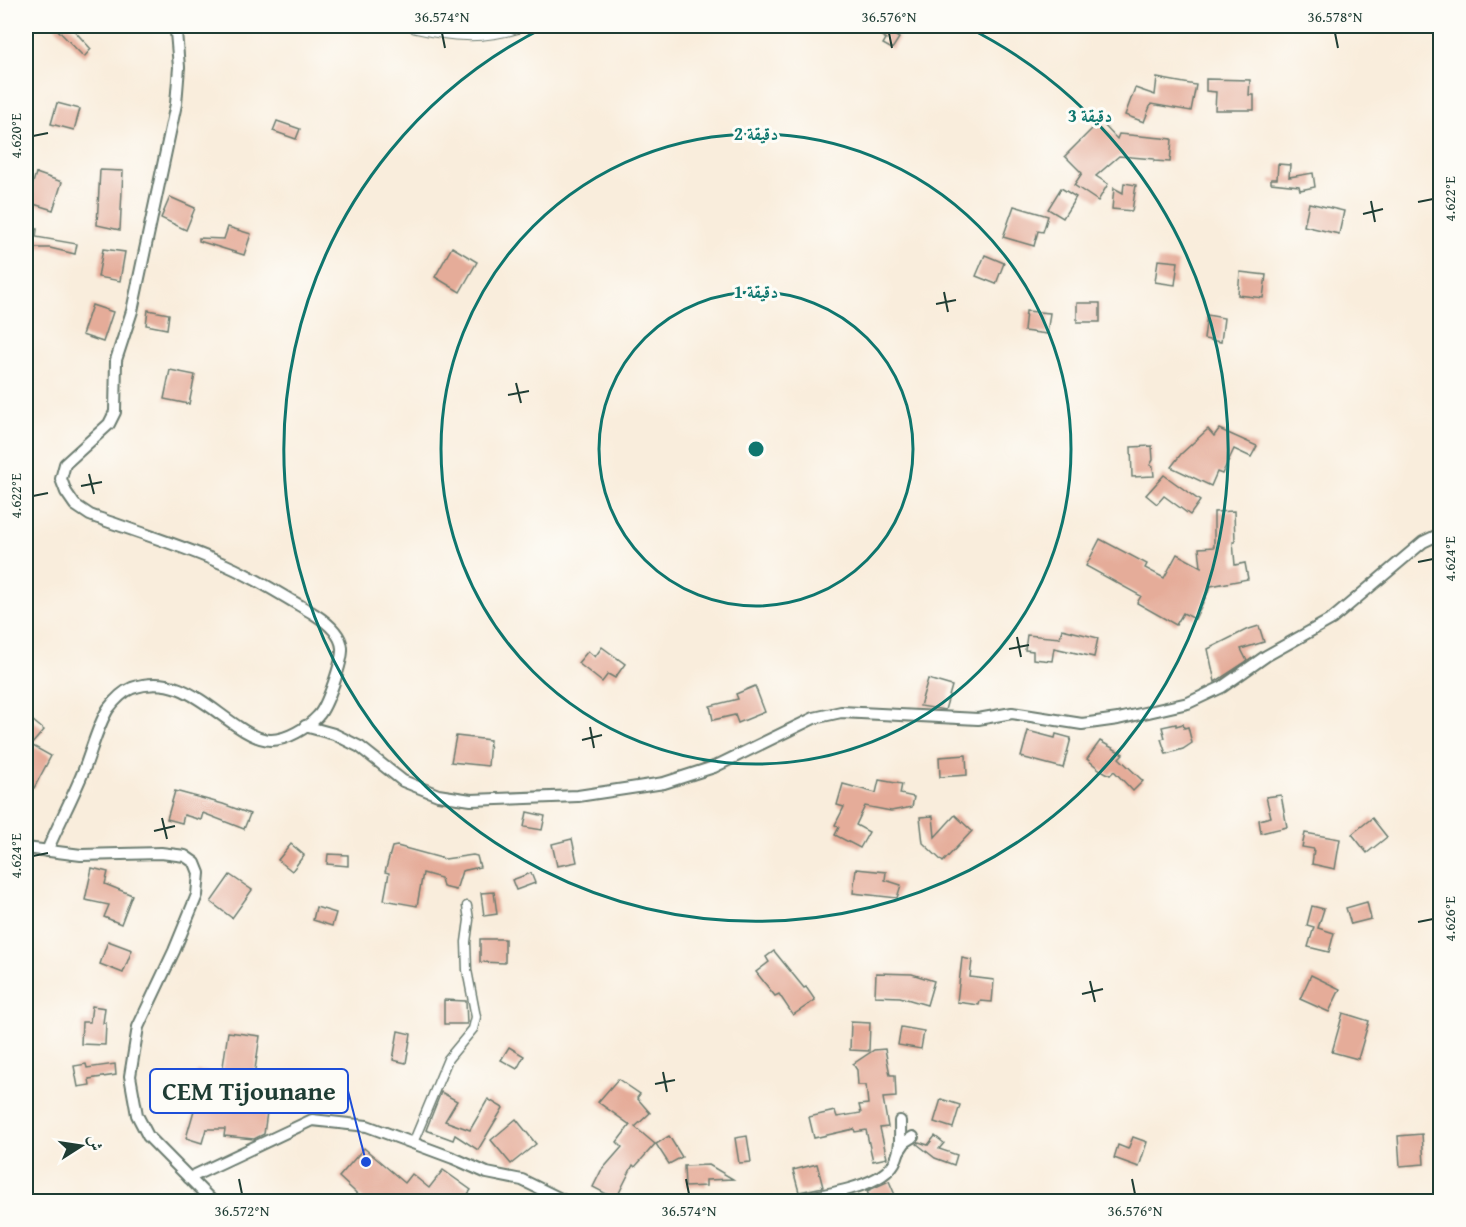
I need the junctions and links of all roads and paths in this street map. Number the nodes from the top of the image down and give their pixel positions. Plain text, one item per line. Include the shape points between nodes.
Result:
1 (177, 26) edge
2 (416, 26) edge
3 (517, 26) edge
4 (1440, 534) edge
5 (305, 726) junction
6 (26, 848) edge
7 (47, 851) junction
8 (467, 906) dead end
9 (900, 1121) dead end
10 (913, 1137) dead end
11 (413, 1143) junction
12 (899, 1151) junction
13 (189, 1178) junction
14 (213, 1202) edge
15 (567, 1202) edge
16 (783, 1202) edge

1 - 5 street via 176,104 132,311 116,360 115,412 109,424 65,464 61,479 75,505 90,516 215,560 281,594 333,629 342,646 335,680 320,715
2 - 3 street via 447,33
4 - 5 street via 1416,548 1332,619 1266,656 1222,687 1188,703 1119,720 1082,723 1012,713 978,719 841,712 814,718 714,767 664,783 578,796 471,800 438,795 404,781 360,747
5 - 7 street via 287,737 269,740 250,734 180,688 162,684 131,688 108,710
6 - 7 street
7 - 13 street via 81,855 161,853 185,856 195,863 199,873 197,895 138,1027 130,1076 137,1115 148,1136
8 - 11 street via 467,970 476,1017 473,1029 448,1059
9 - 12 street
10 - 12 street
11 - 13 street via 367,1126 312,1120
11 - 15 street via 487,1173 522,1180
12 - 16 street via 892,1167 876,1179 848,1190
13 - 14 street

